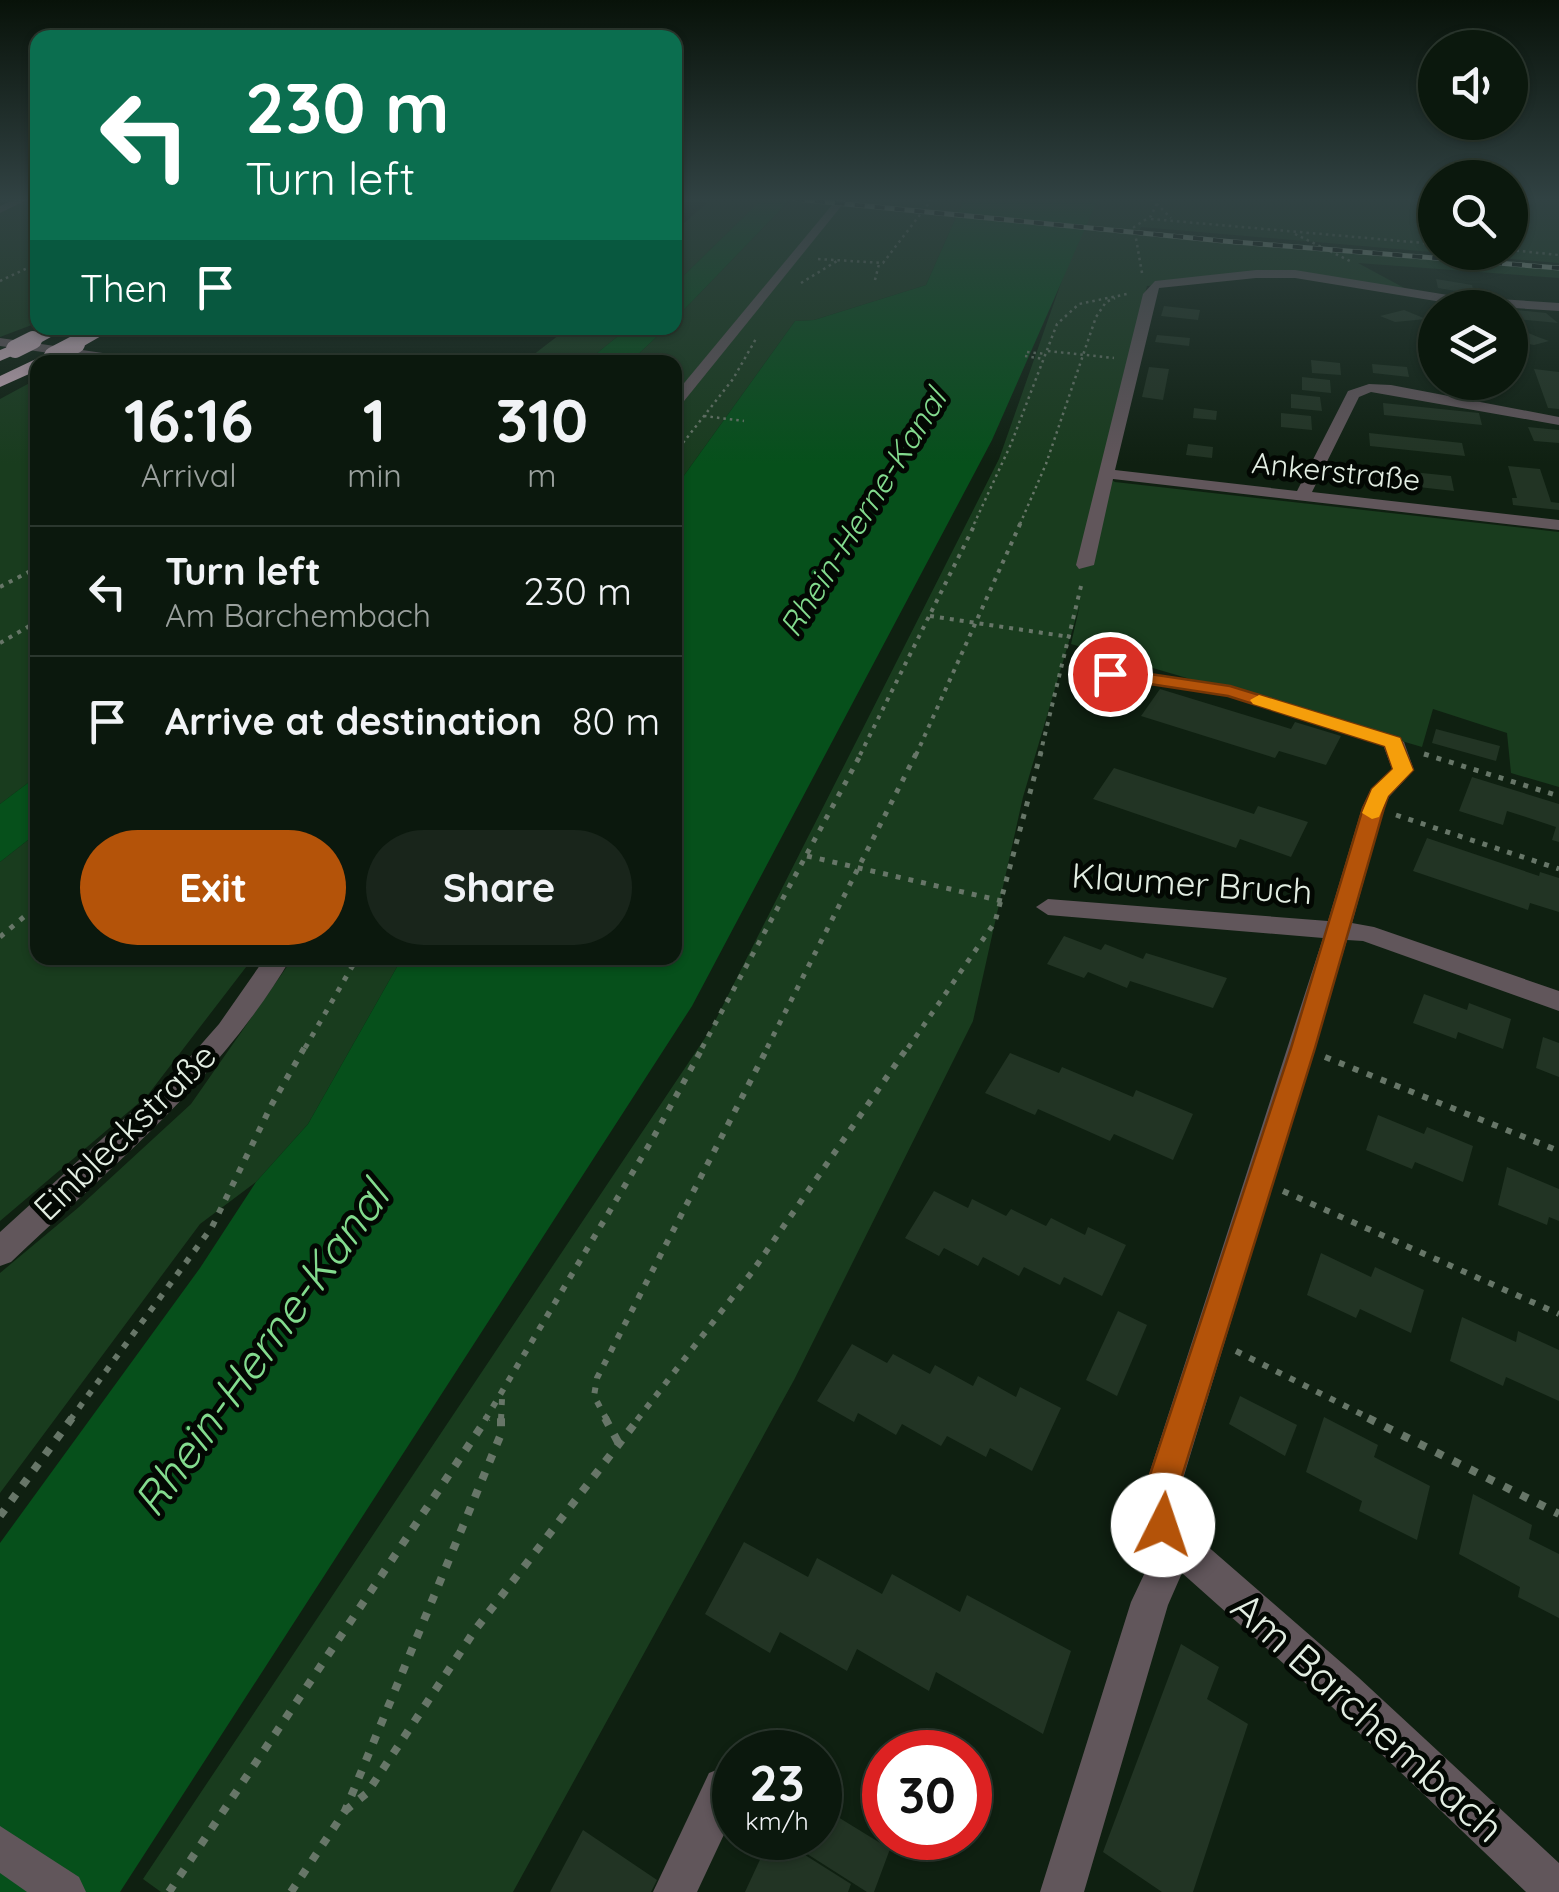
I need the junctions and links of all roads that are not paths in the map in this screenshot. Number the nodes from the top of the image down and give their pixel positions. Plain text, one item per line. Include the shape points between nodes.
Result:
1 (770, 287) edge
2 (1157, 287) edge
3 (1379, 287) edge
4 (1389, 289) junction
5 (1559, 307) edge
6 (1416, 308) dead end
7 (44, 335) edge
8 (94, 335) edge
9 (5, 349) edge
10 (55, 355) edge
11 (65, 355) edge
12 (30, 367) edge
13 (0, 382) edge
14 (682, 394) edge
15 (1559, 421) edge
16 (1108, 474) junction
17 (1302, 497) junction
18 (1559, 524) edge
19 (1085, 564) road end
20 (1110, 674) dead end
21 (1394, 742) joint
22 (1048, 907) dead end
23 (1338, 930) junction
24 (273, 965) edge
25 (1559, 1001) edge
26 (0, 1252) edge
27 (1177, 1544) junction
28 (712, 1813) edge
29 (0, 1847) edge
30 (64, 1892) edge
31 (674, 1892) edge
32 (1062, 1892) edge
33 (1558, 1892) edge

1 - 14 street
2 - 16 street via 1151,288
3 - 4 street
4 - 5 street
4 - 6 street
7 - 9 highway, bridge
8 - 10 highway, bridge
9 - 11 street
12 - 13 highway
15 - 17 street via 1364,389 1353,394
16 - 17 street, Ankerstraße
16 - 19 street
17 - 18 street, Ankerstraße
20 - 21 lane via 1230,691
21 - 23 street, Am Barchembach via 1403,770 1379,794
22 - 23 street, Klaumer Bruch
23 - 25 street, Klaumer Bruch via 1365,932
23 - 27 street, Am Barchembach via 1158,1502
24 - 26 street, Einbleckstraße via 192,1074
27 - 32 street via 1150,1602
27 - 33 street, Am Barchembach
28 - 31 street
29 - 30 street

